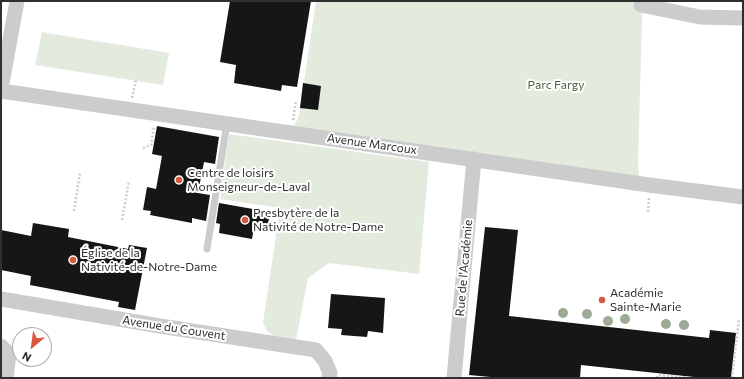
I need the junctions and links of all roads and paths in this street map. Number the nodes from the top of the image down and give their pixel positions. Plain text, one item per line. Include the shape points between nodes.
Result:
1 (17, 1) edge
2 (641, 5) dead end
3 (743, 18) edge
4 (1, 90) edge
5 (296, 101) dead end
6 (155, 113) junction
7 (227, 123) junction
8 (291, 132) junction
9 (144, 148) dead end
10 (474, 159) junction
11 (80, 173) dead end
12 (129, 181) dead end
13 (743, 197) edge
14 (74, 211) dead end
15 (122, 220) dead end
16 (207, 249) dead end
17 (1, 299) edge
18 (739, 319) dead end
19 (5, 350) edge
20 (6, 378) edge
21 (330, 378) edge
22 (454, 378) edge
23 (657, 378) edge
24 (692, 378) edge
25 (732, 378) edge

1 - 4 street
2 - 3 street via 700,17
4 - 6 street, Avenue Marcoux
5 - 8 path
6 - 7 street, Avenue Marcoux
6 - 9 path via 151,145
7 - 8 street, Avenue Marcoux
7 - 16 lane
8 - 10 street, Avenue Marcoux
10 - 13 street, Avenue Marcoux via 650,186
10 - 22 street, Rue de l'Académie
11 - 14 path
12 - 15 path
17 - 21 street, Avenue du Couvent via 316,350 325,361
18 - 25 path
19 - 20 street
23 - 24 path via 658,375

